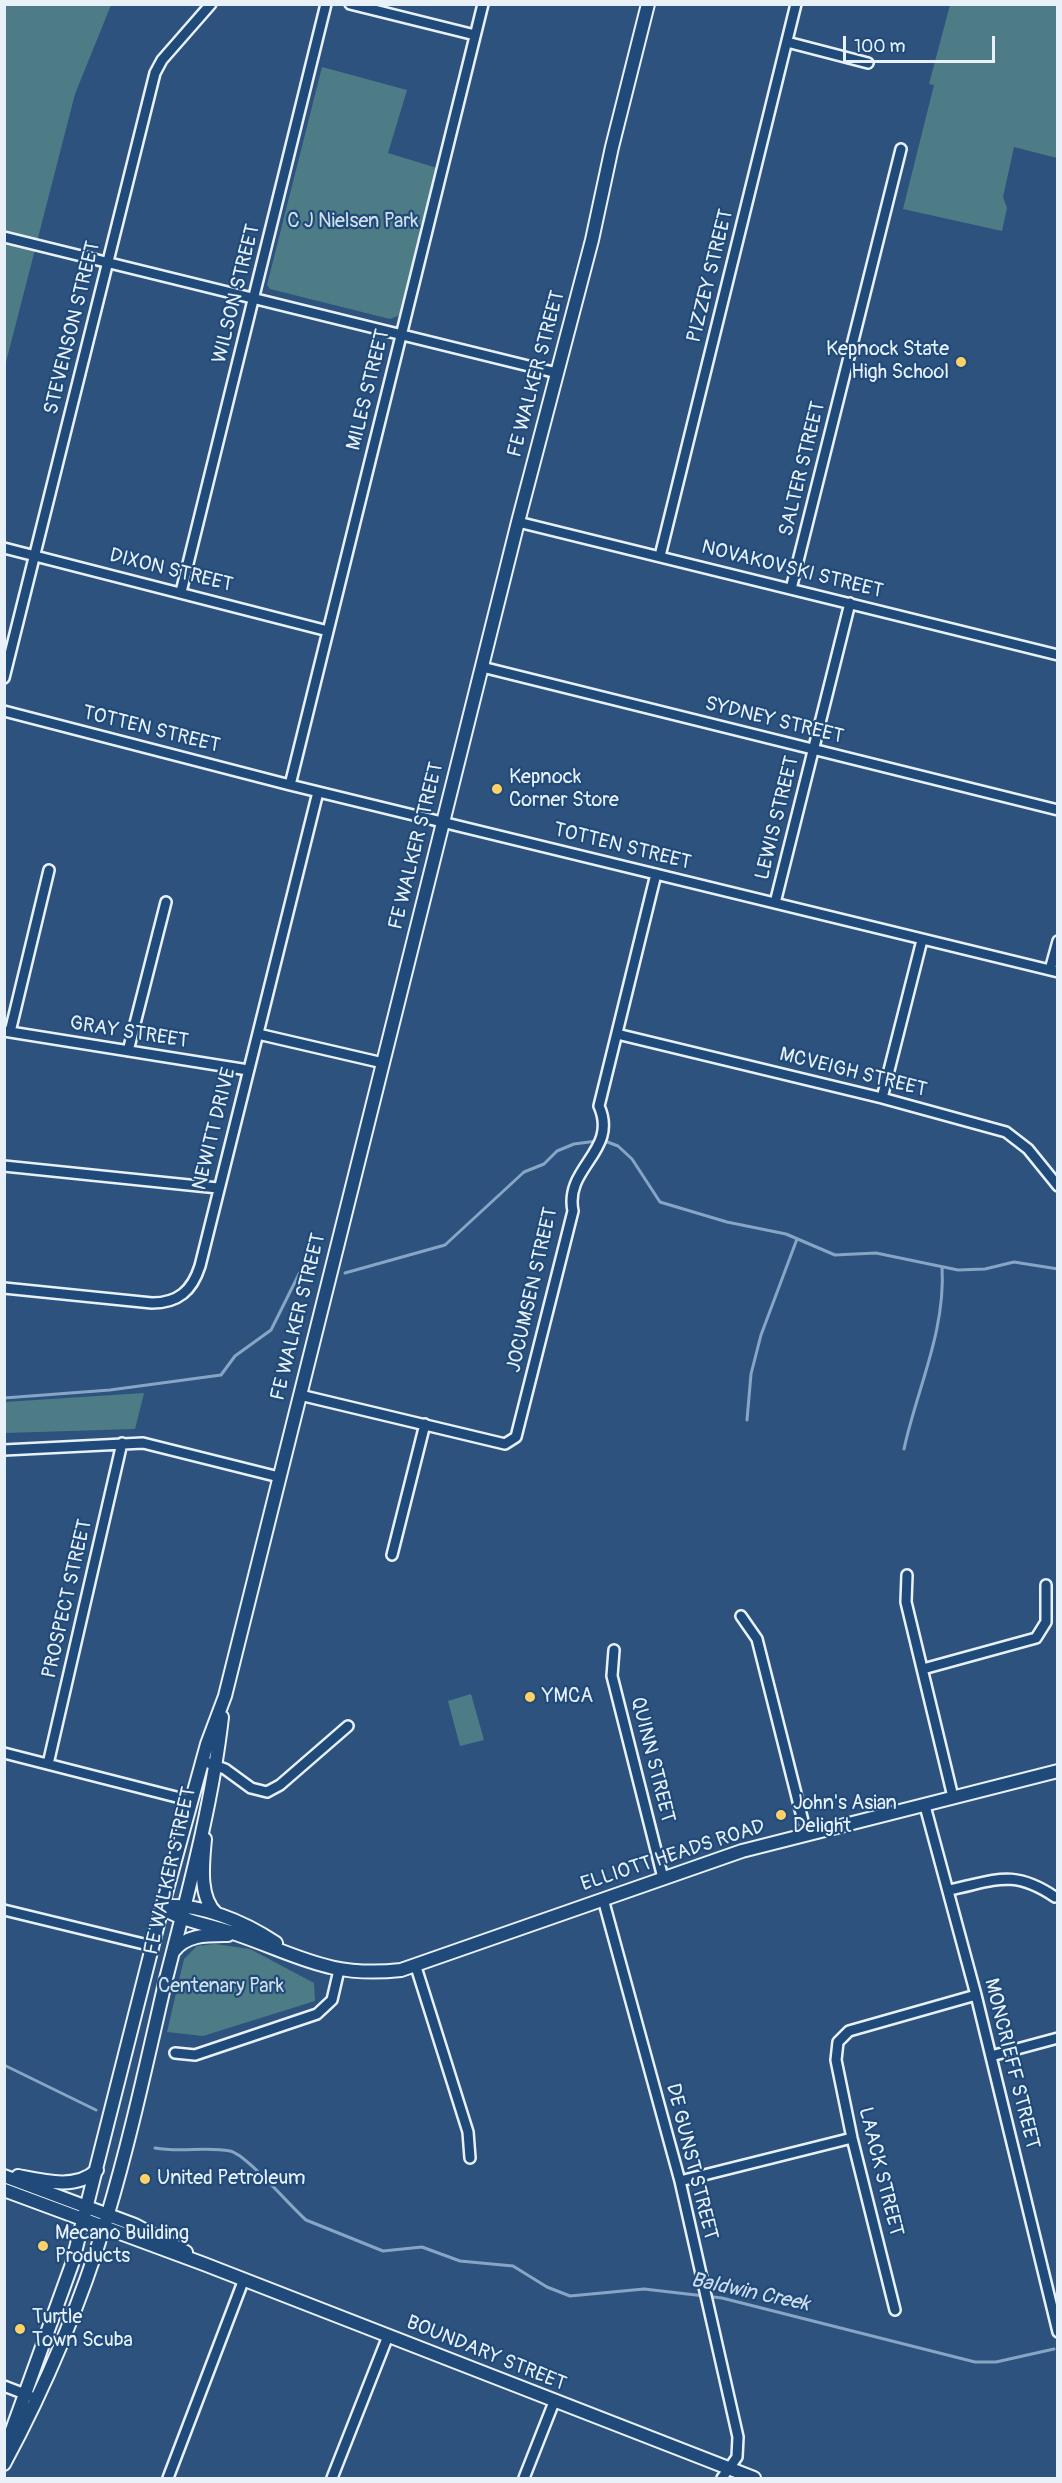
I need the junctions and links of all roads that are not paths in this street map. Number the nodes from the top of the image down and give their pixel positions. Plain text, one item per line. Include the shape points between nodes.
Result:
1 (211, 4) edge
2 (326, 4) edge
3 (350, 4) edge
4 (483, 4) edge
5 (648, 4) edge
6 (796, 4) edge
7 (475, 35) junction
8 (788, 42) junction
9 (868, 63) dead end
10 (901, 149) dead end
11 (4, 237) edge
12 (108, 262) junction
13 (255, 298) junction
14 (401, 334) junction
15 (557, 373) junction
16 (518, 522) junction
17 (4, 548) edge
18 (35, 556) junction
19 (660, 556) junction
20 (791, 589) junction
21 (181, 592) junction
22 (850, 603) junction
23 (328, 631) junction
24 (1058, 655) edge
25 (482, 667) junction
26 (4, 678) edge
27 (4, 711) edge
28 (814, 749) junction
29 (290, 785) junction
30 (318, 792) junction
31 (1058, 810) edge
32 (443, 822) junction
33 (49, 870) dead end
34 (656, 874) junction
35 (166, 902) dead end
36 (775, 903) junction
37 (922, 940) junction
38 (1058, 941) edge
39 (1054, 971) edge
40 (7, 1032) edge
41 (258, 1034) junction
42 (617, 1034) junction
43 (128, 1051) junction
44 (383, 1063) junction
45 (248, 1070) junction
46 (882, 1098) junction
47 (4, 1166) edge
48 (1058, 1186) edge
49 (218, 1188) junction
50 (4, 1288) edge
51 (300, 1395) junction
52 (424, 1424) junction
53 (122, 1443) junction
54 (4, 1450) edge
55 (279, 1477) junction
56 (392, 1555) dead end
57 (907, 1575) dead end
58 (1046, 1585) dead end
59 (741, 1616) dead end
60 (614, 1650) dead end
61 (923, 1669) junction
62 (348, 1726) dead end
63 (4, 1753) edge
64 (209, 1762) junction
65 (48, 1764) junction
66 (1058, 1771) edge
67 (210, 1790) junction
68 (953, 1797) junction
69 (192, 1801) junction
70 (925, 1806) junction
71 (806, 1833) junction
72 (663, 1878) junction
73 (949, 1890) junction
74 (1055, 1897) dead end
75 (603, 1899) junction
76 (184, 1905) junction
77 (162, 1907) junction
78 (4, 1910) edge
79 (220, 1916) junction
80 (181, 1919) junction
81 (247, 1938) junction
82 (152, 1946) junction
83 (173, 1952) junction
84 (293, 1955) junction
85 (416, 1966) junction
86 (339, 1970) junction
87 (976, 1995) junction
88 (1058, 2038) edge
89 (176, 2053) dead end
90 (991, 2056) junction
91 (852, 2138) junction
92 (470, 2158) dead end
93 (96, 2170) junction
94 (4, 2174) edge
95 (680, 2181) junction
96 (4, 2190) edge
97 (87, 2208) junction
98 (108, 2214) junction
99 (84, 2221) junction
100 (103, 2228) junction
101 (204, 2264) junction
102 (244, 2279) junction
103 (895, 2310) dead end
104 (1058, 2332) edge
105 (388, 2336) junction
106 (4, 2386) edge
107 (31, 2396) junction
108 (554, 2402) junction
109 (4, 2452) edge
110 (4, 2464) edge
111 (726, 2474) edge
112 (168, 2478) edge
113 (332, 2478) edge
114 (524, 2478) edge
115 (754, 2478) edge

1 - 12 street, STEVENSON STREET via 155,73
2 - 13 street, WILSON STREET
3 - 7 street
4 - 7 street, MILES STREET
5 - 15 main road, FE WALKER STREET
6 - 8 street, PIZZEY STREET
7 - 14 street, MILES STREET
8 - 9 street
8 - 19 street, PIZZEY STREET
10 - 20 street, SALTER STREET
11 - 12 street
12 - 13 street
12 - 18 street, STEVENSON STREET
13 - 14 street
13 - 21 street, WILSON STREET
14 - 15 street
14 - 23 street, MILES STREET
15 - 16 main road, FE WALKER STREET
16 - 19 street, NOVAKOVSKI STREET
16 - 25 main road, FE WALKER STREET
17 - 18 street, DIXON STREET
18 - 21 street, DIXON STREET
18 - 26 street, STEVENSON STREET
19 - 20 street, NOVAKOVSKI STREET
20 - 22 street, NOVAKOVSKI STREET
21 - 23 street, DIXON STREET
22 - 24 street, NOVAKOVSKI STREET
22 - 28 street, LEWIS STREET
23 - 29 street, MILES STREET
25 - 28 street, SYDNEY STREET
25 - 32 main road, FE WALKER STREET
27 - 29 street, TOTTEN STREET
28 - 31 street, SYDNEY STREET
28 - 36 street, LEWIS STREET
29 - 30 street, TOTTEN STREET
30 - 32 street, TOTTEN STREET
30 - 41 street, NEWITT DRIVE
32 - 34 street, TOTTEN STREET
32 - 44 main road, FE WALKER STREET
33 - 40 street
34 - 36 street, TOTTEN STREET
34 - 42 street, JOCUMSEN STREET
35 - 43 street
36 - 37 street, TOTTEN STREET
37 - 39 street, TOTTEN STREET
37 - 46 street
38 - 39 street
40 - 43 street, GRAY STREET
41 - 44 street
41 - 45 street, NEWITT DRIVE
42 - 46 street, MCVEIGH STREET
42 - 52 street, JOCUMSEN STREET via 599,1106 605,1127 594,1156 578,1176 571,1195 573,1211 518,1433 505,1444
43 - 45 street, GRAY STREET
44 - 51 main road, FE WALKER STREET
45 - 49 street, NEWITT DRIVE
46 - 48 street, MCVEIGH STREET via 1006,1132 1028,1149
47 - 49 street
49 - 50 street, NEWITT DRIVE via 196,1278 190,1288 173,1300 152,1303
51 - 52 street
51 - 55 main road, FE WALKER STREET
52 - 56 street
53 - 54 street
53 - 55 street via 143,1443
53 - 65 street, PROSPECT STREET
55 - 64 main road, FE WALKER STREET
57 - 61 street via 906,1602
58 - 61 street via 1046,1622 1036,1638
59 - 71 street via 757,1639
60 - 72 street, QUINN STREET via 612,1676
61 - 68 street
62 - 64 street via 267,1792 251,1788
63 - 65 street
64 - 67 main road, FE WALKER STREET
64 - 69 main road, FE WALKER STREET
65 - 69 street
66 - 68 main road, ELLIOTT HEADS ROAD
67 - 76 main road, FE WALKER STREET
67 - 79 main road via 204,1876 208,1903
68 - 70 main road, ELLIOTT HEADS ROAD
69 - 77 main road, FE WALKER STREET
70 - 71 main road, ELLIOTT HEADS ROAD
70 - 73 street, MONCRIEFF STREET
71 - 72 main road, ELLIOTT HEADS ROAD
72 - 75 main road, ELLIOTT HEADS ROAD
73 - 74 street via 1022,1879
73 - 87 street, MONCRIEFF STREET
75 - 85 main road, ELLIOTT HEADS ROAD
75 - 95 street, DE GUNST STREET
76 - 77 main road, ELLIOTT HEADS ROAD
76 - 79 main road, ELLIOTT HEADS ROAD
76 - 80 main road, FE WALKER STREET
77 - 80 main road, ELLIOTT HEADS ROAD
77 - 82 main road, FE WALKER STREET
78 - 82 street
79 - 84 main road, ELLIOTT HEADS ROAD via 254,1929
80 - 81 main road, ELLIOTT HEADS ROAD
80 - 83 main road, FE WALKER STREET
81 - 83 main road via 192,1937
81 - 84 main road, ELLIOTT HEADS ROAD
82 - 93 main road, FE WALKER STREET
83 - 98 main road, FE WALKER STREET
84 - 86 main road, ELLIOTT HEADS ROAD
85 - 86 main road, ELLIOTT HEADS ROAD via 372,1973
85 - 92 street via 468,2132
86 - 89 street via 332,2000 317,2014 195,2055
87 - 90 street, MONCRIEFF STREET
87 - 91 street, LAACK STREET via 849,2031 838,2042 836,2060
88 - 90 street
90 - 104 street, MONCRIEFF STREET
91 - 95 street
91 - 103 street, LAACK STREET
93 - 94 main road via 84,2180 68,2182
93 - 97 main road, FE WALKER STREET
94 - 97 main road, BOUNDARY STREET
95 - 111 street, DE GUNST STREET via 738,2437 739,2451
96 - 99 main road, BOUNDARY STREET
97 - 98 main road, BOUNDARY STREET
97 - 99 main road, FE WALKER STREET
98 - 100 main road, FE WALKER STREET
98 - 101 main road, BOUNDARY STREET via 162,2238
99 - 100 main road, BOUNDARY STREET
99 - 107 main road, FE WALKER STREET
100 - 101 main road, BOUNDARY STREET
100 - 107 main road, FE WALKER STREET via 85,2284
101 - 102 main road, BOUNDARY STREET
102 - 105 main road, BOUNDARY STREET
102 - 112 street
105 - 108 main road, BOUNDARY STREET
105 - 113 street
106 - 107 street
107 - 109 main road
107 - 110 main road
108 - 111 main road, BOUNDARY STREET
108 - 114 street
111 - 115 main road, BOUNDARY STREET

